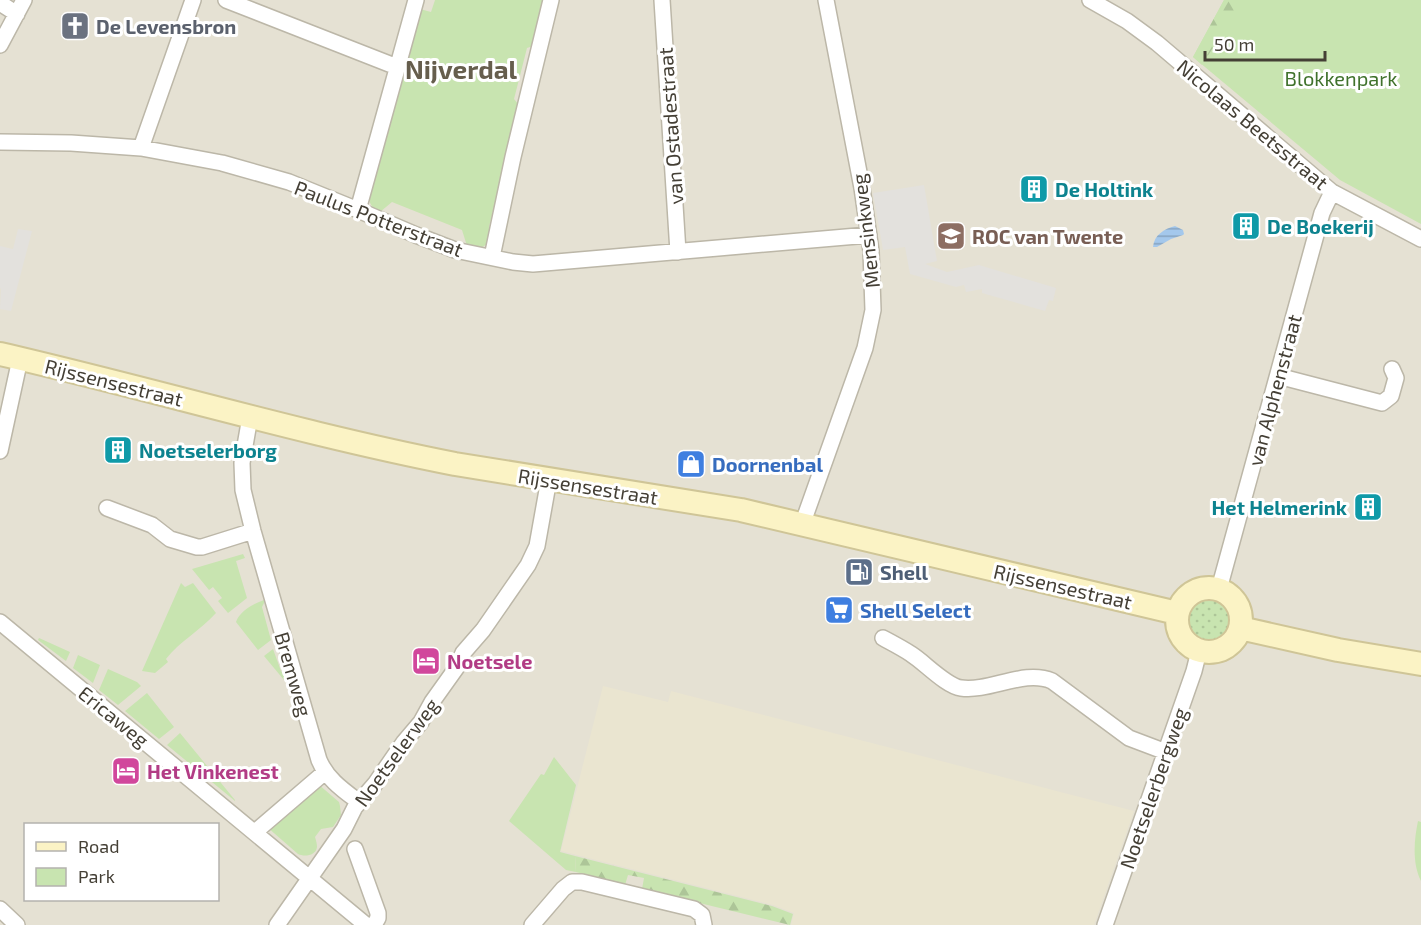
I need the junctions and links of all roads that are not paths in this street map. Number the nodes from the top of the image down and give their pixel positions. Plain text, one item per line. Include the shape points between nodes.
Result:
1 (193, 0) edge
2 (226, 0) edge
3 (416, 0) edge
4 (550, 0) edge
5 (662, 0) edge
6 (826, 0) edge
7 (1090, 0) edge
8 (0, 3) edge
9 (21, 7) edge
10 (0, 45) edge
11 (398, 67) junction
12 (0, 142) edge
13 (141, 148) junction
14 (1332, 192) junction
15 (358, 210) junction
16 (869, 235) junction
17 (1421, 239) edge
18 (678, 252) junction
19 (492, 257) junction
20 (10, 357) edge
21 (1392, 369) dead end
22 (1278, 376) junction
23 (250, 417) junction
24 (0, 451) edge
25 (549, 479) junction
26 (107, 508) dead end
27 (802, 525) junction
28 (253, 531) junction
29 (1219, 589) junction
30 (1177, 613) junction
31 (0, 622) edge
32 (1240, 628) junction
33 (883, 638) dead end
34 (1199, 651) junction
35 (1421, 664) edge
36 (1166, 752) junction
37 (325, 772) junction
38 (359, 802) junction
39 (255, 832) junction
40 (355, 849) dead end
41 (310, 878) junction
42 (0, 909) edge
43 (17, 925) edge
44 (277, 925) edge
45 (366, 925) edge
46 (374, 925) edge
47 (532, 925) edge
48 (704, 925) edge
49 (1105, 925) edge

1 - 13 street
2 - 11 street
3 - 11 street
4 - 19 street
5 - 18 street, van Ostadestraat
6 - 16 street, Mensinkweg
7 - 14 street, Nicolaas Beetsstraat via 1157,43
8 - 9 street
9 - 10 street
11 - 15 street
12 - 13 street, Paulus Potterstraat
13 - 15 street, Paulus Potterstraat via 222,163 289,182
14 - 17 street, Nicolaas Beetsstraat
14 - 22 street, van Alphenstraat via 1322,213
15 - 19 street, Paulus Potterstraat via 439,245
16 - 18 street, Paulus Potterstraat
16 - 27 street, Mensinkweg via 873,310 867,338
18 - 19 street, Paulus Potterstraat via 533,264
20 - 23 main road, Rijssensestraat
20 - 24 street via 6,427
21 - 22 street via 1396,378 1391,396 1382,403
22 - 29 street, van Alphenstraat
23 - 25 main road, Rijssensestraat via 455,465
23 - 28 street, Bremweg via 241,472
25 - 27 main road, Rijssensestraat via 741,510
25 - 38 street, Noetselerweg via 532,559 463,653 421,722
26 - 28 street via 152,525 170,539 197,547
27 - 30 main road, Rijssensestraat
28 - 37 street, Bremweg
29 - 30 main road via 1199,589 1190,594
29 - 32 main road via 1238,607
30 - 34 main road via 1179,633
31 - 39 street, Ericaweg
32 - 34 main road via 1234,640 1221,650
32 - 35 main road
33 - 36 street via 958,688 1035,677 1052,681 1130,738
34 - 36 street, Noetselerbergweg
36 - 49 street, Noetselerbergweg
37 - 38 street, Bremweg
37 - 39 street
38 - 41 street, Noetselerweg
39 - 41 street, Ericaweg
40 - 46 street via 378,913
41 - 44 street, Noetselerweg
41 - 45 street, Ericaweg
42 - 43 street
47 - 48 street via 563,889 572,882 582,882 694,909 702,915

